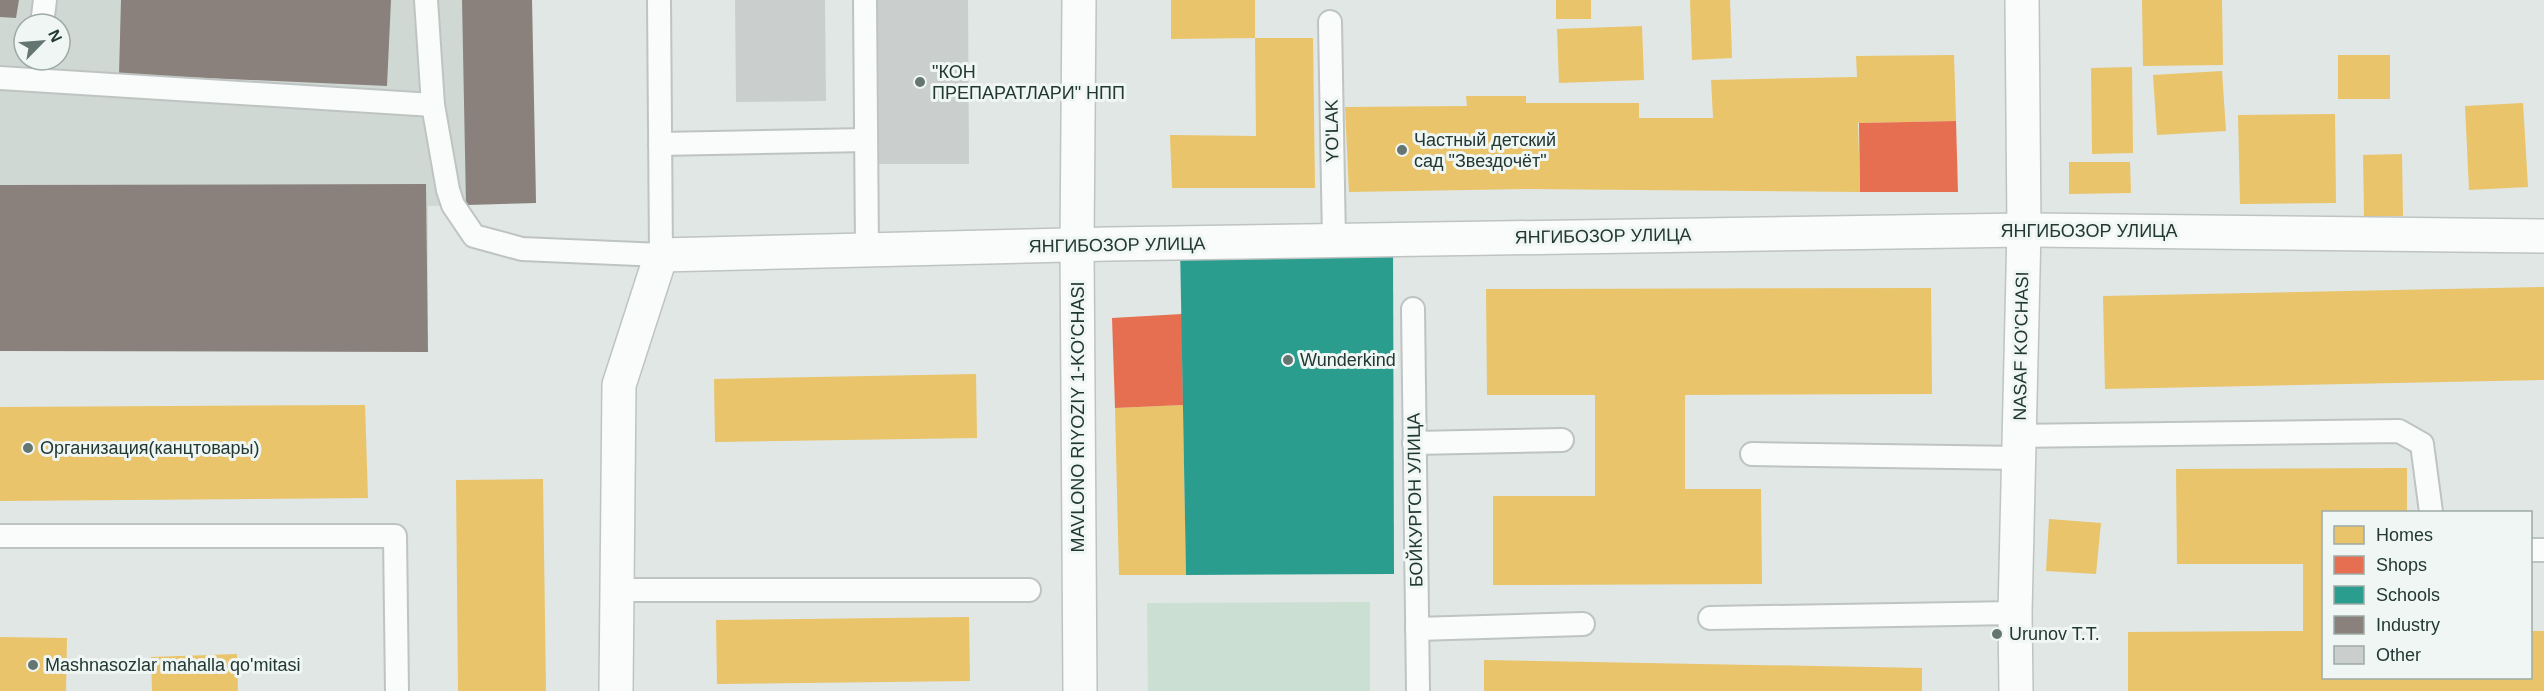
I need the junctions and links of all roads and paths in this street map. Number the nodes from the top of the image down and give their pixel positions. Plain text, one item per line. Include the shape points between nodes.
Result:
1 (426, 0) edge
2 (659, 0) edge
3 (865, 0) edge
4 (1079, 0) edge
5 (2022, 0) edge
6 (1330, 22) dead end
7 (27, 72) edge
8 (59, 72) edge
9 (0, 78) edge
10 (433, 105) junction
11 (866, 140) junction
12 (660, 144) junction
13 (2024, 230) junction
14 (2544, 236) edge
15 (1334, 241) junction
16 (1077, 245) junction
17 (867, 250) junction
18 (661, 255) junction
19 (1413, 309) dead end
20 (1562, 440) dead end
21 (1414, 443) junction
22 (2019, 447) junction
23 (1752, 454) dead end
24 (2431, 511) edge
25 (0, 536) edge
26 (617, 590) junction
27 (1029, 590) dead end
28 (2015, 613) junction
29 (1710, 618) dead end
30 (1583, 624) dead end
31 (1417, 629) junction
32 (397, 691) edge
33 (616, 691) edge
34 (1080, 691) edge
35 (1418, 691) edge
36 (2016, 691) edge

1 - 10 lane
2 - 12 lane
3 - 11 lane
4 - 16 street, MAVLONO RIYOZIY 1-KO'CHASI
5 - 13 street, NASAF KO'CHASI
6 - 15 lane, YO'LAK
7 - 9 lane
8 - 10 lane
10 - 18 lane via 447,190 474,236 522,249
11 - 12 lane
11 - 17 lane
12 - 18 lane
13 - 14 street, ЯНГИБОЗОР УЛИЦА
13 - 15 street, ЯНГИБОЗОР УЛИЦА
13 - 22 street, NASAF KO'CHASI
15 - 16 street, ЯНГИБОЗОР УЛИЦА
16 - 17 street, ЯНГИБОЗОР УЛИЦА
16 - 34 street, MAVLONO RIYOZIY 1-KO'CHASI
17 - 18 street, ЯНГИБОЗОР УЛИЦА
18 - 26 street via 619,385
19 - 21 lane, БОЙКУРГОН УЛИЦА
20 - 21 lane
21 - 31 lane, БОЙКУРГОН УЛИЦА
22 - 23 lane
22 - 24 lane via 2399,430 2422,444
22 - 28 street, NASAF KO'CHASI
25 - 32 lane via 395,536
26 - 27 lane
26 - 33 street
28 - 29 lane
28 - 36 street, NASAF KO'CHASI
30 - 31 lane
31 - 35 lane, БОЙКУРГОН УЛИЦА

